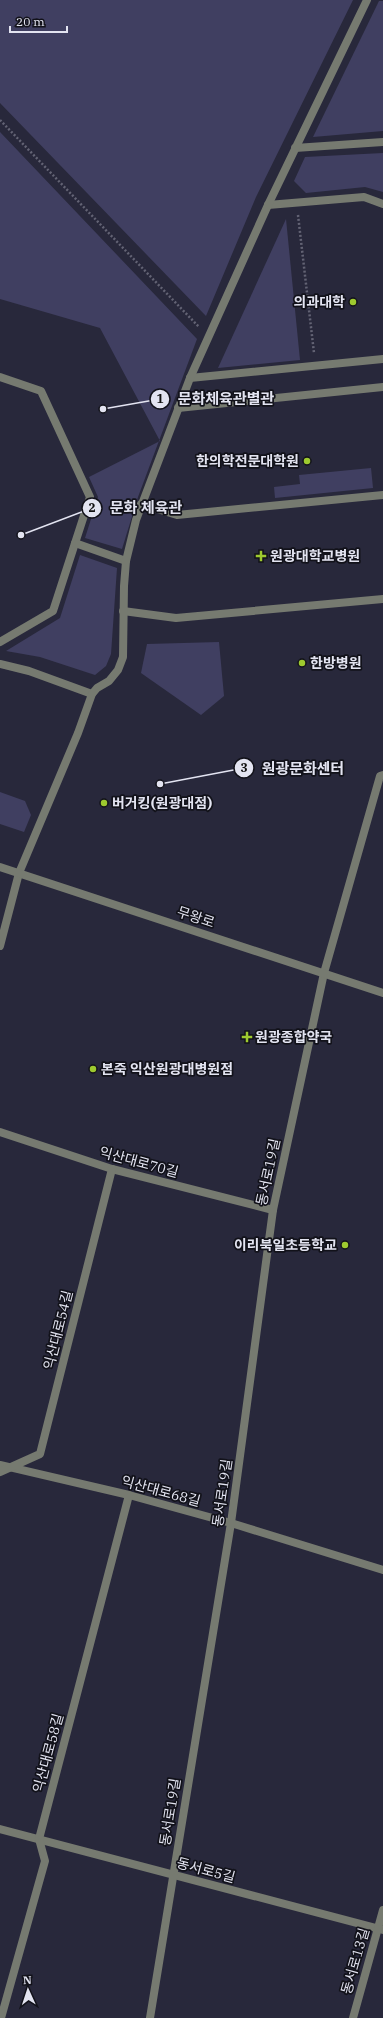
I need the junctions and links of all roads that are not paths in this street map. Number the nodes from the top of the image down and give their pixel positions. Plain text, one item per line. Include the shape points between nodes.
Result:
1 (367, 0) edge
2 (383, 142) edge
3 (295, 148) junction
4 (383, 204) edge
5 (268, 205) junction
6 (383, 359) edge
7 (0, 377) edge
8 (190, 378) junction
9 (383, 387) edge
10 (178, 408) junction
11 (383, 495) edge
12 (141, 504) junction
13 (75, 543) junction
14 (126, 561) junction
15 (383, 599) edge
16 (123, 611) junction
17 (0, 642) edge
18 (0, 664) edge
19 (92, 694) junction
20 (383, 775) edge
21 (0, 867) edge
22 (19, 873) junction
23 (0, 946) edge
24 (324, 973) junction
25 (383, 993) edge
26 (0, 1132) edge
27 (112, 1169) junction
28 (273, 1210) junction
29 (0, 1465) edge
30 (9, 1468) junction
31 (0, 1472) edge
32 (129, 1495) junction
33 (231, 1523) junction
34 (383, 1570) edge
35 (0, 1829) edge
36 (39, 1839) junction
37 (173, 1875) junction
38 (383, 1910) edge
39 (380, 1929) edge
40 (1, 2018) edge
41 (150, 2018) edge
42 (353, 2018) edge

1 - 3 street
2 - 3 street
3 - 5 street
4 - 5 street via 364,197
5 - 8 street
6 - 8 street
7 - 13 street via 41,391 90,497
8 - 10 street
9 - 10 street
10 - 12 street
11 - 12 street via 177,515
12 - 14 street
13 - 14 street
13 - 17 street via 53,611
14 - 16 street
15 - 16 street via 176,618
16 - 19 street via 123,657 118,670 109,681
18 - 19 street via 29,671
19 - 22 street
20 - 24 street, 동서로19길 via 380,776
21 - 22 street, 무왕로
22 - 23 street
22 - 24 street, 무왕로
24 - 25 street, 무왕로
24 - 28 street, 동서로19길
26 - 27 street, 익산대로70길
27 - 28 street, 익산대로70길
27 - 30 street, 익산대로54길 via 40,1454
28 - 33 street, 동서로19길
29 - 30 street, 익산대로68길
30 - 31 street, 익산대로54길
30 - 32 street, 익산대로68길
32 - 33 street, 익산대로68길
32 - 36 street, 익산대로58길
33 - 34 street, 익산대로68길
33 - 37 street, 동서로19길
35 - 36 street, 동서로5길
36 - 37 street, 동서로5길
36 - 40 street, 익산대로58길 via 44,1861
37 - 39 street, 동서로5길
37 - 41 street, 동서로19길
38 - 39 street, 동서로13길
39 - 42 street, 동서로13길

